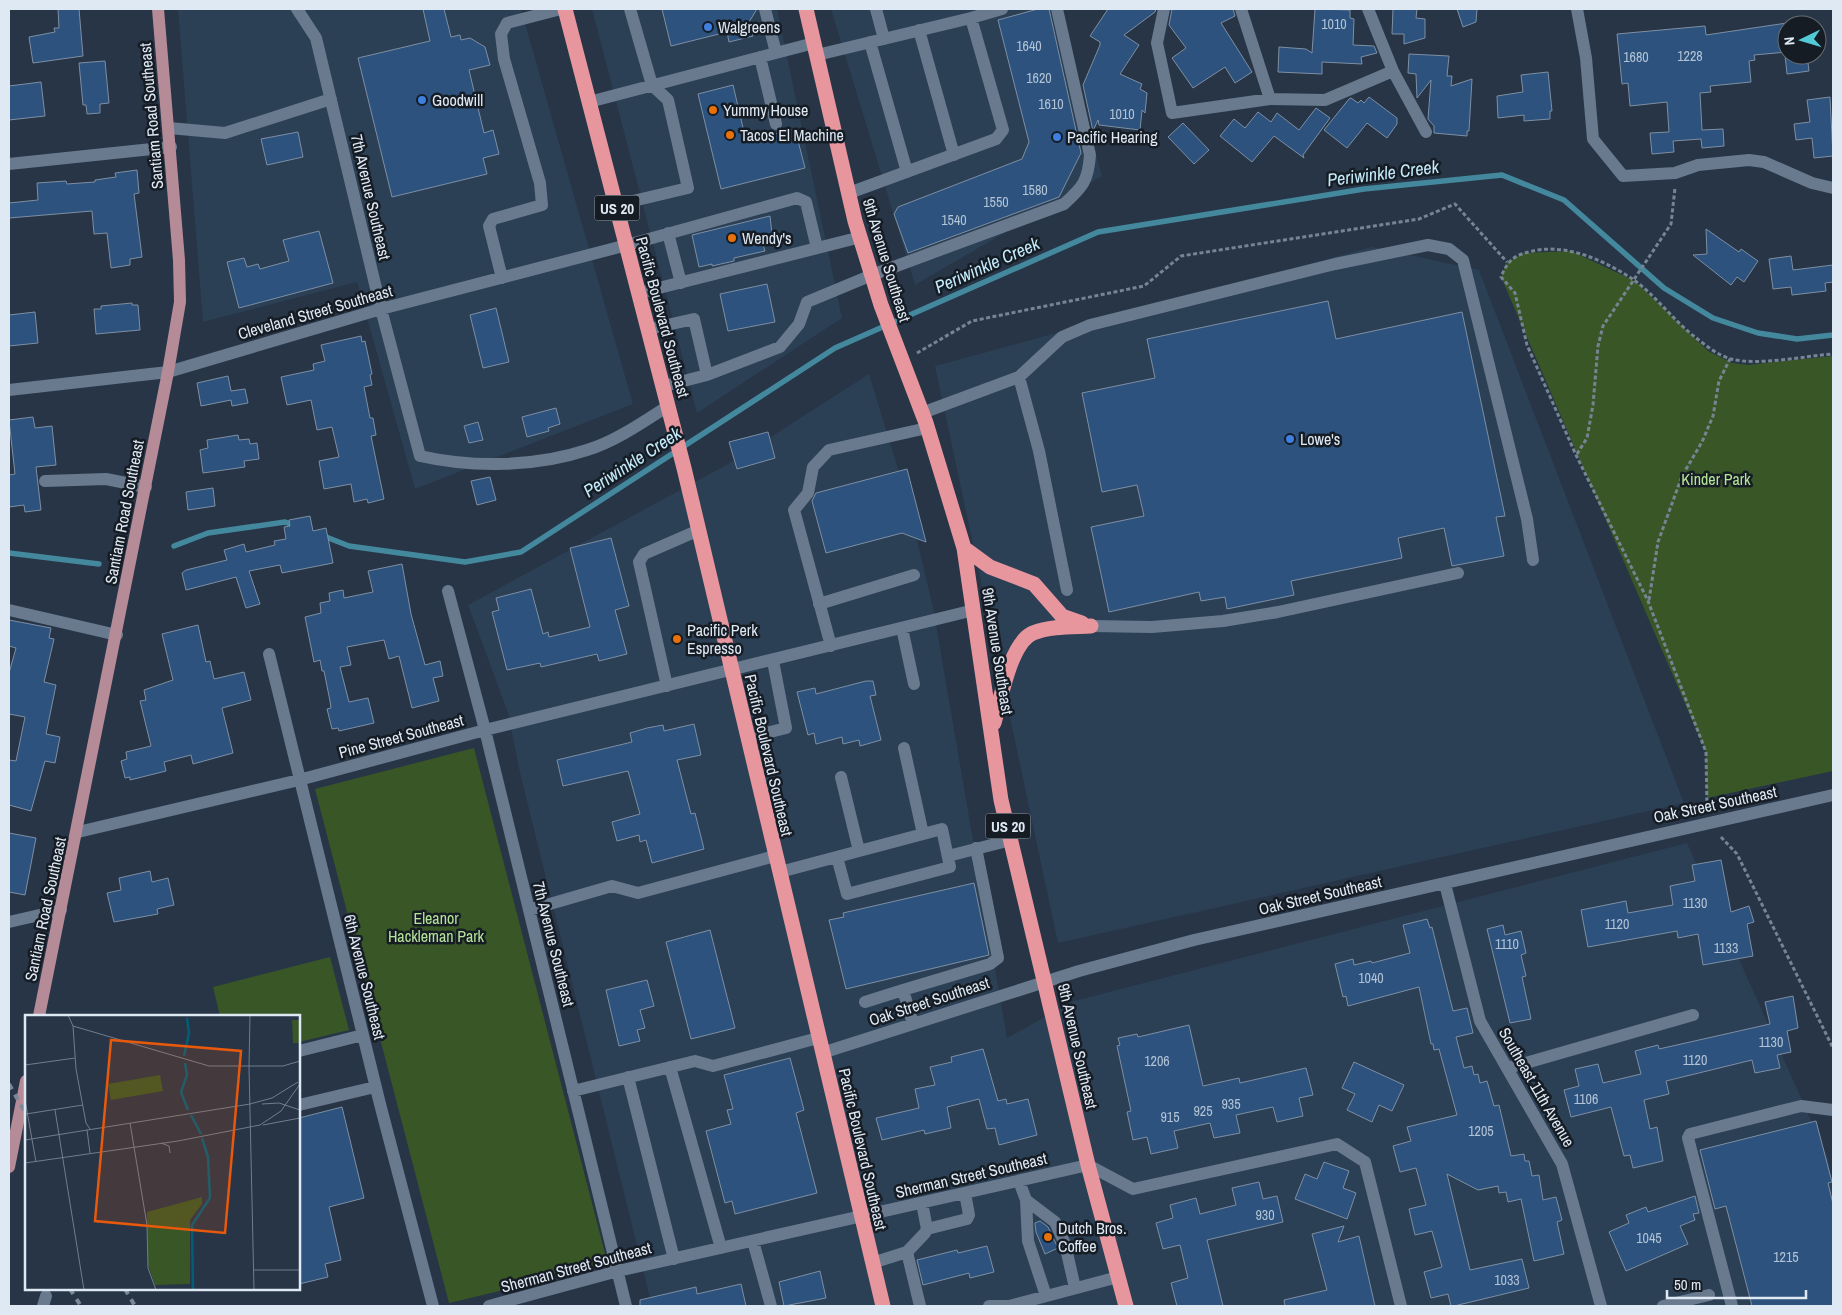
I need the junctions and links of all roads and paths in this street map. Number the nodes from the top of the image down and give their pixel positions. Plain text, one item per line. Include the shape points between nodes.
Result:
1 (158, 9) edge
2 (297, 9) edge
3 (560, 9) edge
4 (565, 9) edge
5 (630, 9) edge
6 (765, 9) edge
7 (806, 9) edge
8 (876, 9) edge
9 (1002, 9) edge
10 (1057, 9) edge
11 (1164, 9) edge
12 (1241, 9) edge
13 (1368, 9) edge
14 (1577, 9) edge
15 (976, 14) edge
16 (919, 30) junction
17 (884, 39) junction
18 (870, 42) junction
19 (815, 49) junction
20 (776, 53) junction
21 (760, 57) junction
22 (1393, 71) junction
23 (652, 85) junction
24 (330, 98) junction
25 (1270, 99) junction
26 (589, 102) junction
27 (776, 124) dead end
28 (169, 128) junction
29 (1426, 132) dead end
30 (171, 147) junction
31 (954, 155) junction
32 (9, 164) edge
33 (907, 172) junction
34 (1675, 172) junction
35 (1833, 188) edge
36 (849, 193) junction
37 (616, 205) junction
38 (668, 233) junction
39 (860, 237) junction
40 (627, 245) junction
41 (817, 248) junction
42 (1507, 262) junction
43 (872, 275) junction
44 (502, 278) junction
45 (1635, 281) junction
46 (681, 282) junction
47 (639, 294) junction
48 (381, 309) junction
49 (649, 329) junction
50 (899, 352) junction
51 (1833, 354) edge
52 (1730, 359) junction
53 (168, 372) junction
54 (707, 375) junction
55 (1019, 377) junction
56 (664, 386) junction
57 (9, 390) edge
58 (668, 406) junction
59 (922, 413) junction
60 (928, 428) junction
61 (1576, 454) junction
62 (45, 481) dead end
63 (146, 487) junction
64 (699, 530) junction
65 (964, 548) junction
66 (1533, 560) dead end
67 (1458, 573) dead end
68 (914, 575) dead end
69 (1067, 590) dead end
70 (448, 591) dead end
71 (1648, 601) junction
72 (819, 604) junction
73 (9, 610) edge
74 (974, 610) junction
75 (1091, 626) junction
76 (902, 628) junction
77 (116, 635) junction
78 (831, 646) junction
79 (269, 654) dead end
80 (773, 661) junction
81 (732, 671) junction
82 (914, 684) dead end
83 (667, 686) junction
84 (992, 729) junction
85 (485, 730) junction
86 (747, 738) junction
87 (904, 748) dead end
88 (841, 777) dead end
89 (299, 780) junction
90 (1833, 795) edge
91 (1708, 822) junction
92 (78, 832) junction
93 (923, 834) junction
94 (1011, 840) junction
95 (976, 848) junction
96 (859, 851) junction
97 (775, 856) junction
98 (948, 856) junction
99 (838, 857) junction
100 (780, 872) junction
101 (1444, 884) junction
102 (61, 910) junction
103 (529, 910) junction
104 (9, 922) edge
105 (1045, 982) junction
106 (903, 990) junction
107 (865, 1002) dead end
108 (40, 1015) edge
109 (1693, 1015) dead end
110 (913, 1024) junction
111 (362, 1035) junction
112 (820, 1045) junction
113 (1833, 1048) edge
114 (300, 1051) edge
115 (670, 1067) junction
116 (1508, 1068) junction
117 (628, 1077) junction
118 (25, 1086) edge
119 (375, 1087) junction
120 (573, 1091) junction
121 (300, 1105) edge
122 (1833, 1110) edge
123 (1088, 1165) junction
124 (9, 1167) edge
125 (1019, 1181) junction
126 (965, 1193) junction
127 (1026, 1200) junction
128 (922, 1203) junction
129 (861, 1217) junction
130 (927, 1229) junction
131 (753, 1241) junction
132 (721, 1248) junction
133 (907, 1252) junction
134 (674, 1258) junction
135 (872, 1263) junction
136 (618, 1271) junction
137 (1118, 1277) junction
138 (1075, 1288) junction
139 (1708, 1295) dead end
140 (1046, 1296) junction
141 (433, 1306) edge
142 (489, 1306) edge
143 (626, 1306) edge
144 (771, 1306) edge
145 (883, 1306) edge
146 (920, 1306) edge
147 (988, 1306) edge
148 (1126, 1306) edge
149 (1401, 1306) edge
150 (1601, 1306) edge
151 (1663, 1306) edge
152 (1732, 1306) edge

1 - 28 main road, Santiam Road Southeast
2 - 24 street, 7th Avenue Southeast via 316,38
3 - 44 street via 507,23 501,34 504,59 540,183 542,205 492,220 489,226
4 - 26 highway, Pacific Boulevard Southeast / US 20
5 - 23 street
6 - 20 street
7 - 19 highway, 9th Avenue Southeast / US 20
8 - 17 street
9 - 15 street
10 - 43 street via 1090,155 1089,174 1081,189 1064,204
11 - 25 street via 1156,43 1172,113
12 - 25 street
13 - 22 street
14 - 34 street via 1586,58 1593,139 1623,176
15 - 16 street
15 - 31 street via 1003,130 996,139
16 - 17 street
16 - 31 street
17 - 18 street
18 - 19 street
18 - 33 street
19 - 20 street
19 - 36 highway, 9th Avenue Southeast / US 20
20 - 21 street
21 - 23 street
21 - 27 street
22 - 25 street via 1325,100
22 - 29 street
23 - 26 street
23 - 37 street via 668,100 688,188
24 - 28 street via 225,133
24 - 48 street, 7th Avenue Southeast
26 - 37 highway, Pacific Boulevard Southeast / US 20
28 - 30 main road, Santiam Road Southeast
30 - 32 street
30 - 53 main road, Santiam Road Southeast via 180,302
31 - 33 street
33 - 36 street
34 - 35 street via 1698,165 1749,160 1764,162
34 - 45 path via 1675,206 1671,224
36 - 39 highway, 9th Avenue Southeast / US 20
37 - 40 highway, Pacific Boulevard Southeast / US 20
38 - 40 street, Cleveland Street Southeast
38 - 41 street, Cleveland Street Southeast via 797,198 806,202
38 - 46 street
39 - 41 street
39 - 43 highway, 9th Avenue Southeast / US 20
40 - 44 street, Cleveland Street Southeast
40 - 47 highway, Pacific Boulevard Southeast / US 20
41 - 46 street
42 - 45 path via 1544,249 1571,251 1596,259
42 - 50 path via 1454,204 1419,219 1181,256 1144,286 972,321
42 - 61 path via 1501,277 1515,293 1527,345
43 - 50 highway, 9th Avenue Southeast / US 20
43 - 54 street via 807,302 799,324 780,348
44 - 48 street, Cleveland Street Southeast
45 - 52 path via 1683,328
45 - 61 path via 1603,326 1598,346 1594,405 1587,438
46 - 47 street
47 - 49 highway, Pacific Boulevard Southeast / US 20
48 - 53 street, Cleveland Street Southeast
48 - 58 street, 7th Avenue Southeast via 420,456 475,465 557,459 589,450
49 - 54 street via 694,319
49 - 56 highway, Pacific Boulevard Southeast / US 20
50 - 59 highway, 9th Avenue Southeast / US 20
51 - 52 path via 1759,361
52 - 71 path via 1719,381 1713,416 1682,476 1658,542
53 - 57 street, Cleveland Street Southeast
53 - 63 main road, Santiam Road Southeast
54 - 56 street
55 - 59 street
55 - 66 street via 1062,337 1090,324 1335,264 1428,245 1450,248 1462,260 1527,519
55 - 69 street via 1039,451
56 - 58 highway, Pacific Boulevard Southeast / US 20
58 - 64 highway, Pacific Boulevard Southeast / US 20
59 - 60 highway, 9th Avenue Southeast / US 20
60 - 65 highway, 9th Avenue Southeast / US 20
60 - 72 street via 828,450 813,467 808,492 794,510
61 - 71 path
62 - 63 street via 106,479
63 - 77 main road, Santiam Road Southeast
64 - 81 highway, Pacific Boulevard Southeast / US 20
64 - 83 street via 644,554 640,562
65 - 74 highway, 9th Avenue Southeast / US 20
65 - 75 highway via 990,567 1034,584 1062,616
67 - 75 street via 1223,621 1152,627
68 - 72 street
70 - 85 street, 7th Avenue Southeast
71 - 91 path via 1706,752
72 - 78 street
73 - 77 street
74 - 76 street, Pine Street Southeast
74 - 84 highway, 9th Avenue Southeast / US 20
75 - 84 highway via 1048,629 1021,641
76 - 78 street, Pine Street Southeast
76 - 82 street
77 - 92 main road, Santiam Road Southeast
78 - 80 street, Pine Street Southeast
79 - 89 street, 6th Avenue Southeast
80 - 81 street, Pine Street Southeast
80 - 86 street via 786,728
81 - 83 street, Pine Street Southeast
81 - 86 highway, Pacific Boulevard Southeast / US 20
83 - 85 street, Pine Street Southeast
84 - 94 highway, 9th Avenue Southeast / US 20 via 1001,800
85 - 89 street, Pine Street Southeast
85 - 103 street, 7th Avenue Southeast
86 - 97 highway, Pacific Boulevard Southeast / US 20
87 - 93 street
88 - 96 street
89 - 92 street, Pine Street Southeast
89 - 111 street, 6th Avenue Southeast
90 - 91 street, Oak Street Southeast
91 - 101 street, Oak Street Southeast
91 - 113 path via 1737,854
92 - 102 main road, Santiam Road Southeast
93 - 96 street
93 - 98 street via 942,829
94 - 95 street
94 - 105 highway, 9th Avenue Southeast / US 20
95 - 98 street
95 - 106 street via 998,958 990,964
96 - 99 street
97 - 100 highway, Pacific Boulevard Southeast / US 20
97 - 103 street via 638,893 612,886
98 - 99 street via 950,867 847,894
99 - 100 street
100 - 112 highway, Pacific Boulevard Southeast / US 20
101 - 105 street, Oak Street Southeast via 1194,940
101 - 116 street, Southeast 11th Avenue via 1480,1021
102 - 104 street
102 - 108 main road, Santiam Road Southeast
103 - 120 street, 7th Avenue Southeast
105 - 110 street, Oak Street Southeast
105 - 123 highway, 9th Avenue Southeast / US 20
106 - 107 street
106 - 110 street
109 - 116 street
110 - 112 street, Oak Street Southeast
111 - 114 street
111 - 119 street, 6th Avenue Southeast
112 - 115 street, Oak Street Southeast via 713,1066 695,1061
112 - 129 highway, Pacific Boulevard Southeast / US 20
115 - 117 street, Oak Street Southeast
115 - 132 street
116 - 150 street, Southeast 11th Avenue via 1562,1164
117 - 120 street, Oak Street Southeast
117 - 134 street
118 - 124 main road
119 - 121 street
119 - 141 street, 6th Avenue Southeast
120 - 136 street, 7th Avenue Southeast
122 - 152 street via 1800,1106 1690,1134 1688,1138
123 - 125 street, Sherman Street Southeast
123 - 137 highway, 9th Avenue Southeast / US 20
123 - 149 street via 1133,1189 1337,1144 1366,1162
125 - 126 street, Sherman Street Southeast
125 - 127 street
126 - 128 street, Sherman Street Southeast
126 - 130 street via 969,1216 966,1219
127 - 138 street via 1055,1222 1065,1244
127 - 140 street via 1028,1241
128 - 129 street, Sherman Street Southeast
128 - 130 street
129 - 131 street, Sherman Street Southeast
129 - 135 highway, Pacific Boulevard Southeast / US 20
130 - 133 street
131 - 132 street, Sherman Street Southeast
131 - 144 street
132 - 134 street, Sherman Street Southeast
133 - 135 street
133 - 146 street
134 - 136 street, Sherman Street Southeast
135 - 145 highway, Pacific Boulevard Southeast / US 20
136 - 142 street, Sherman Street Southeast
136 - 143 street, 7th Avenue Southeast
137 - 138 street
137 - 148 highway, 9th Avenue Southeast / US 20
138 - 140 street
139 - 151 street
140 - 147 street via 1009,1306

